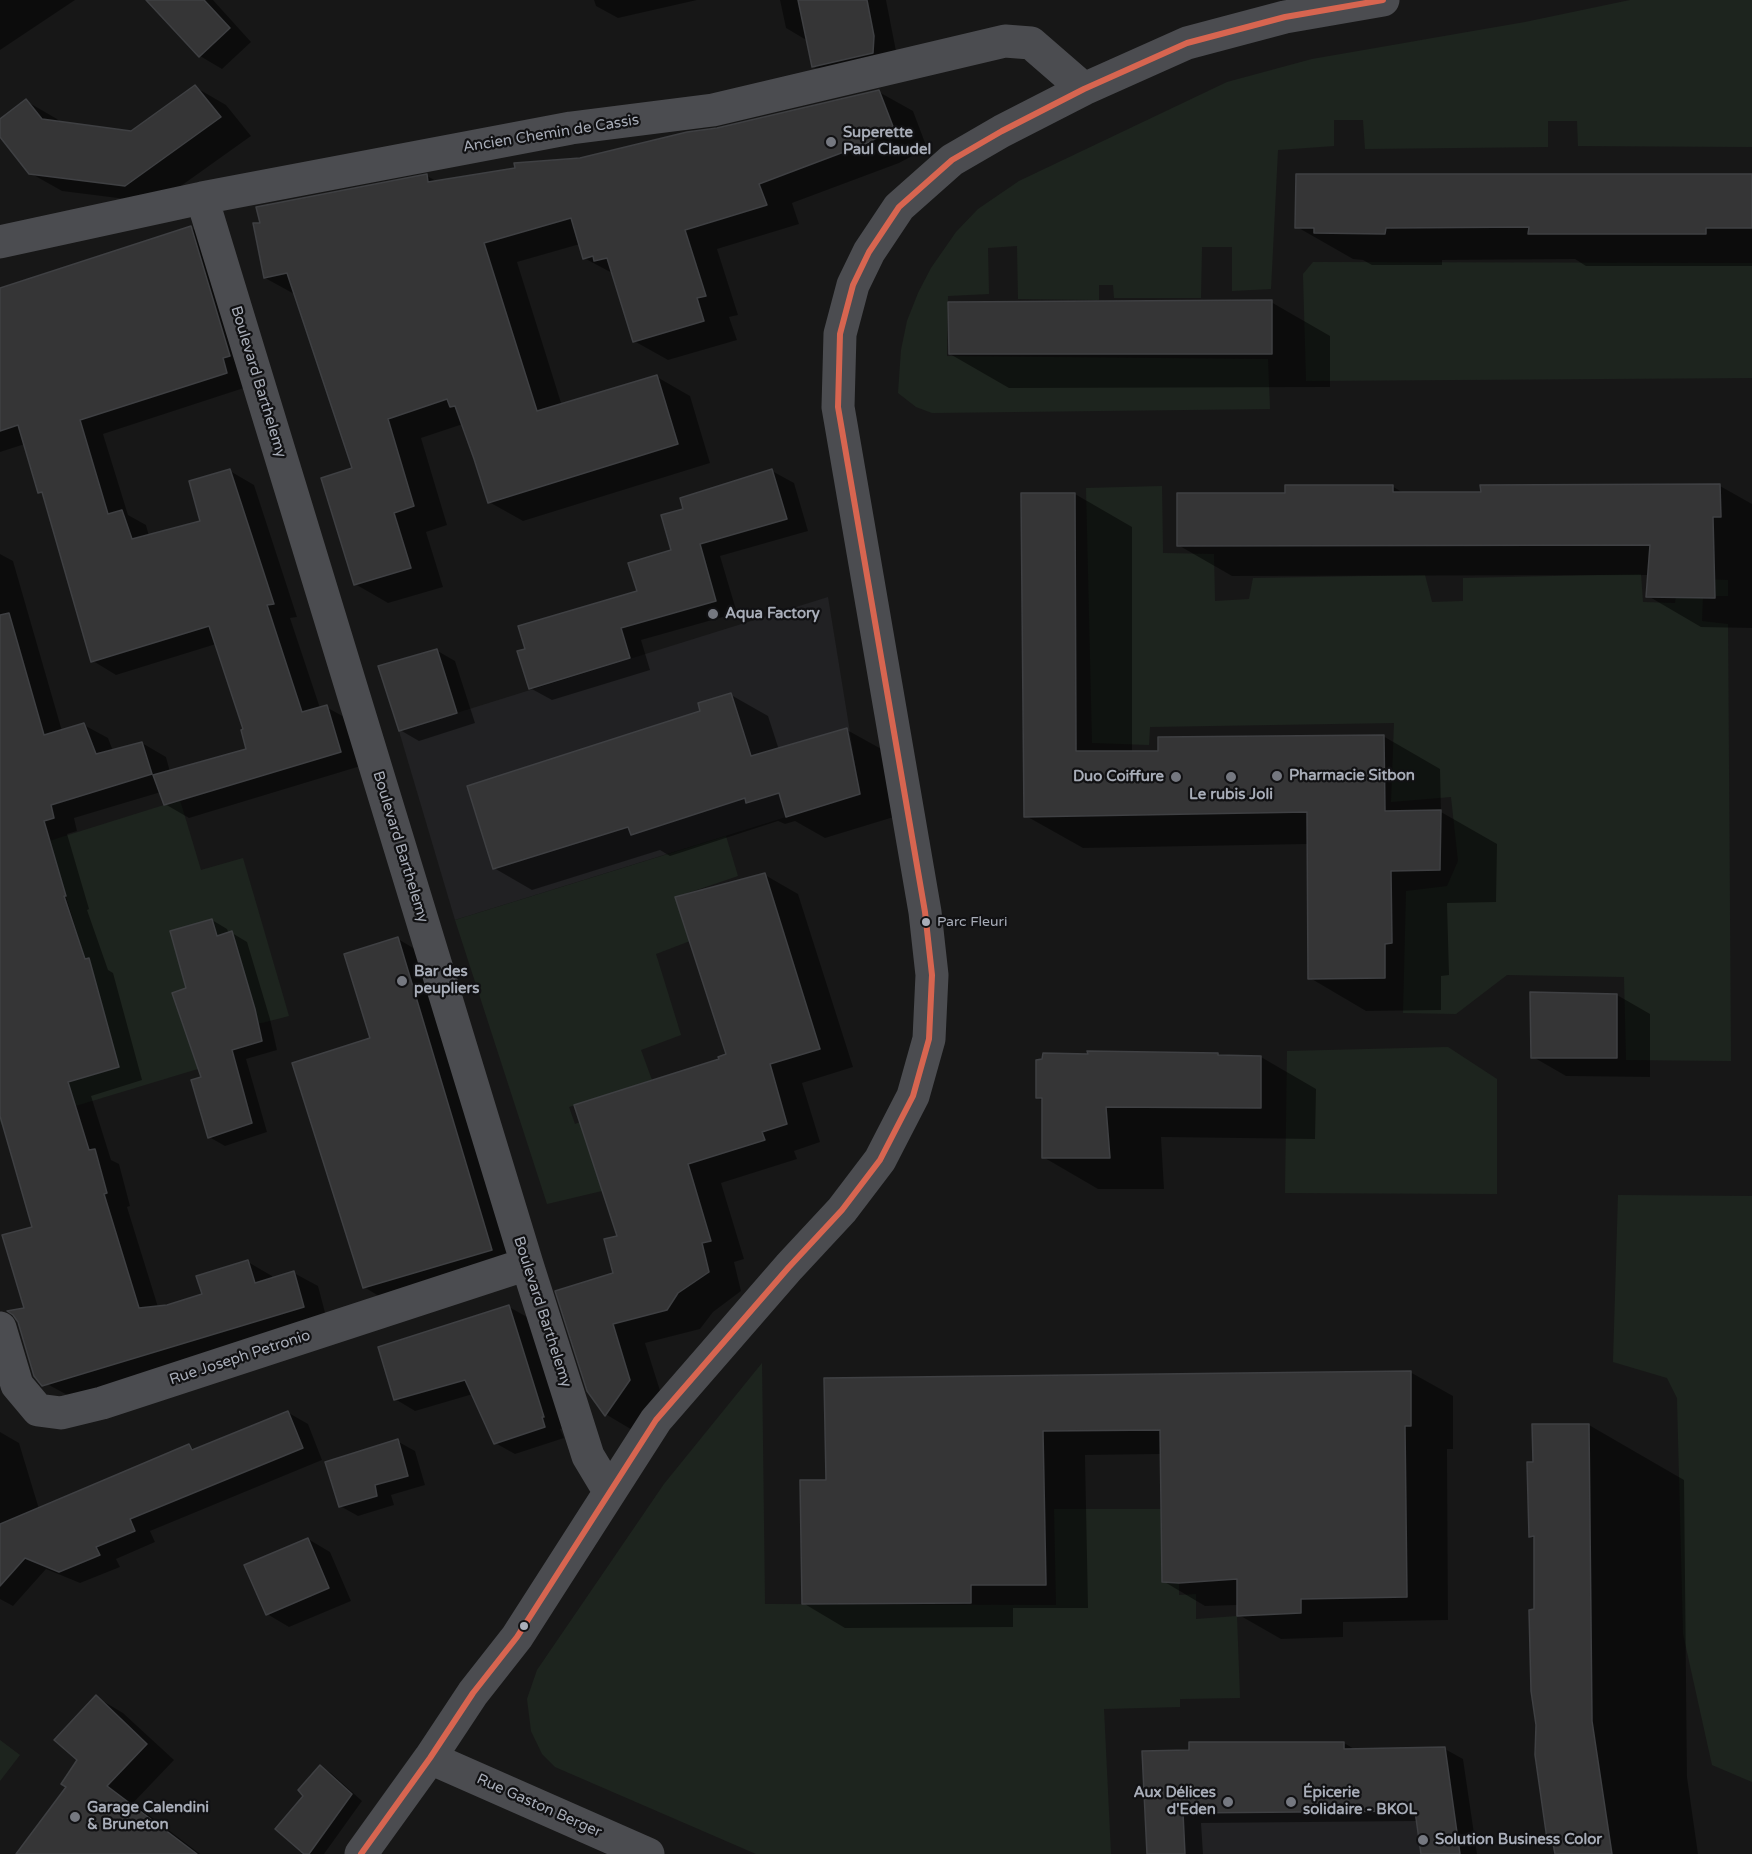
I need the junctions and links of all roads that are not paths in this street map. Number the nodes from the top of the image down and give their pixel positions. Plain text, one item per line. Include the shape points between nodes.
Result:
1 (1383, 0) edge
2 (1084, 89) junction
3 (202, 198) junction
4 (0, 242) edge
5 (527, 1264) junction
6 (0, 1328) edge
7 (609, 1491) junction
8 (430, 1758) junction
9 (361, 1854) edge
10 (648, 1854) edge

1 - 2 street via 1285,18 1187,44
2 - 3 street, Ancien Chemin de Cassis via 1031,43 1005,41 713,110 571,128
2 - 7 street via 952,160 900,207 869,252 853,285 840,334 838,407 925,912 932,975 929,1039 913,1096 880,1160 842,1210 656,1420
3 - 4 street, Ancien Chemin de Cassis
3 - 5 street, Boulevard Barthelemy
5 - 6 street, Rue Joseph Petronio via 61,1413 38,1410 17,1385
5 - 7 street, Boulevard Barthelemy via 588,1456
7 - 8 street via 517,1637 473,1693
8 - 9 street
8 - 10 street, Rue Gaston Berger

